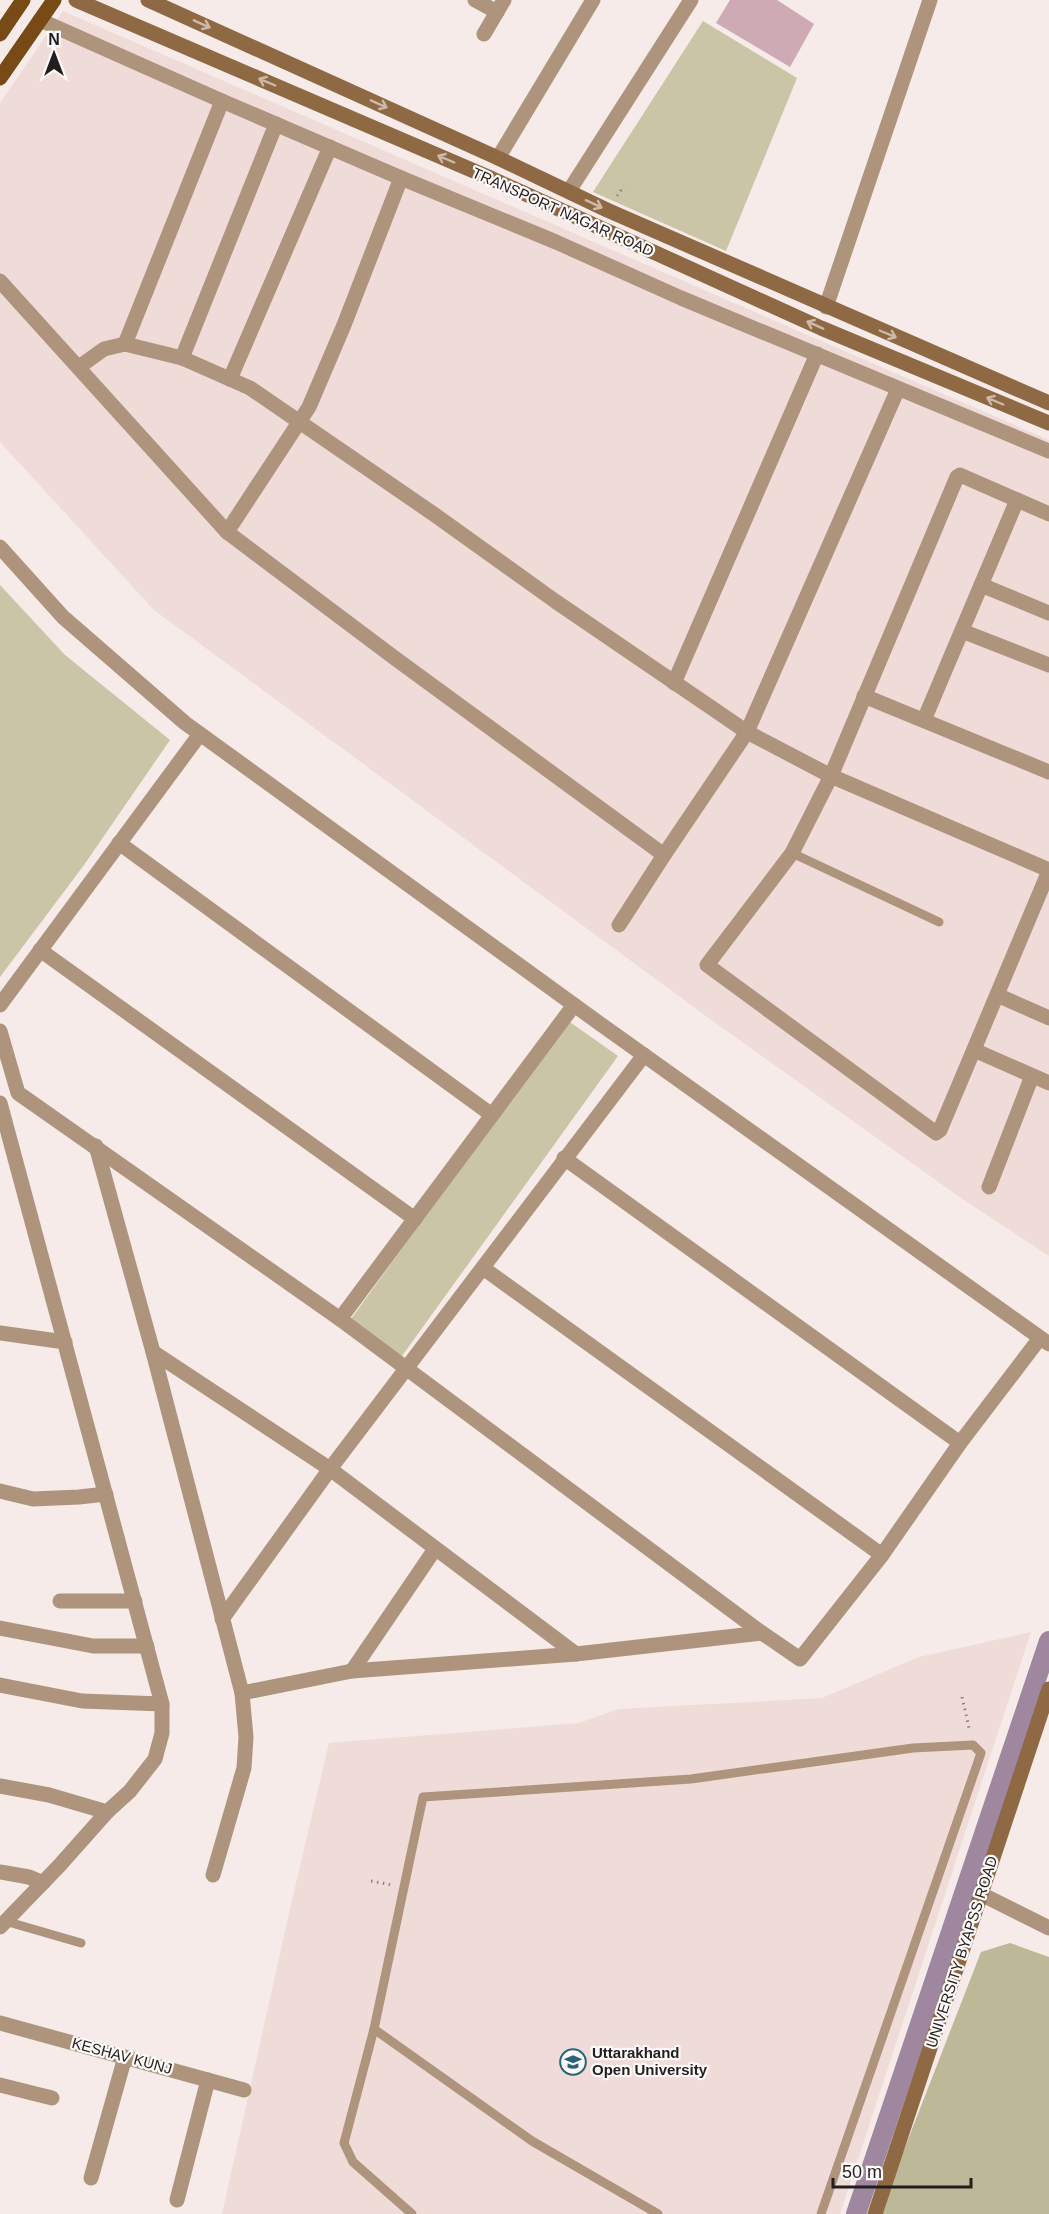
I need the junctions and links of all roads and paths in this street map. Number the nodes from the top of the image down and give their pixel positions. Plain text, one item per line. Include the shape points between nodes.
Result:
1 (23, 0) edge
2 (54, 0) edge
3 (76, 0) edge
4 (148, 0) edge
5 (475, 0) edge
6 (593, 0) edge
7 (691, 0) edge
8 (930, 0) edge
9 (501, 6) edge
10 (40, 20) junction
11 (0, 34) edge
12 (484, 34) dead end
13 (0, 78) edge
14 (222, 101) junction
15 (276, 124) junction
16 (330, 147) junction
17 (498, 158) junction
18 (488, 177) junction
19 (401, 178) junction
20 (568, 191) junction
21 (628, 219) junction
22 (619, 237) junction
23 (0, 281) edge
24 (826, 307) junction
25 (125, 344) junction
26 (817, 354) junction
27 (182, 358) junction
28 (79, 367) junction
29 (230, 379) junction
30 (898, 389) junction
31 (1049, 403) edge
32 (301, 422) junction
33 (1049, 423) edge
34 (1049, 451) edge
35 (1017, 500) junction
36 (1049, 514) edge
37 (227, 532) junction
38 (0, 547) edge
39 (981, 585) junction
40 (1049, 613) edge
41 (962, 631) junction
42 (1049, 665) edge
43 (674, 683) junction
44 (864, 696) junction
45 (924, 720) junction
46 (747, 732) junction
47 (200, 734) junction
48 (1049, 772) edge
49 (831, 776) junction
50 (119, 843) junction
51 (792, 853) junction
52 (664, 855) junction
53 (1049, 870) edge
54 (939, 922) dead end
55 (619, 925) dead end
56 (40, 950) junction
57 (997, 995) junction
58 (0, 1005) edge
59 (574, 1005) junction
60 (1049, 1018) edge
61 (0, 1031) edge
62 (974, 1050) junction
63 (644, 1054) junction
64 (1032, 1076) junction
65 (1049, 1083) edge
66 (0, 1104) edge
67 (492, 1115) junction
68 (96, 1146) junction
69 (6, 1149) edge
70 (564, 1158) junction
71 (989, 1187) dead end
72 (415, 1219) junction
73 (483, 1268) junction
74 (340, 1319) junction
75 (0, 1333) edge
76 (1044, 1341) edge
77 (65, 1342) junction
78 (153, 1352) junction
79 (407, 1368) junction
80 (960, 1443) junction
81 (330, 1469) junction
82 (0, 1491) edge
83 (106, 1494) junction
84 (435, 1549) junction
85 (882, 1554) junction
86 (60, 1601) dead end
87 (135, 1601) junction
88 (222, 1619) junction
89 (0, 1628) edge
90 (762, 1633) junction
91 (147, 1647) junction
92 (576, 1654) junction
93 (352, 1671) junction
94 (0, 1685) edge
95 (1049, 1689) edge
96 (242, 1693) junction
97 (962, 1697) dead end
98 (162, 1704) junction
99 (973, 1745) junction
100 (0, 1786) edge
101 (107, 1812) junction
102 (0, 1872) edge
103 (213, 1875) dead end
104 (370, 1881) dead end
105 (43, 1883) junction
106 (404, 1887) junction
107 (981, 1894) junction
108 (5, 1917) edge
109 (1049, 1928) edge
110 (81, 1943) dead end
111 (0, 2023) edge
112 (374, 2029) junction
113 (125, 2057) junction
114 (208, 2080) junction
115 (0, 2085) edge
116 (244, 2090) dead end
117 (52, 2098) dead end
118 (91, 2178) dead end
119 (177, 2200) dead end
120 (640, 2209) edge
121 (412, 2214) edge
122 (658, 2214) edge
123 (821, 2214) edge
124 (874, 2214) edge

1 - 11 main road
2 - 10 main road
18 -> 3 main road, TRANSPORT NAGAR ROAD
4 -> 17 main road, TRANSPORT NAGAR ROAD
5 - 9 street
6 - 17 street
7 - 20 street
8 - 24 street
9 - 12 street
10 - 13 main road
10 - 14 street
14 - 15 street
14 - 25 street
15 - 16 street
15 - 27 street
16 - 19 street
16 - 29 street
17 - 18 main road
17 - 20 main road, TRANSPORT NAGAR ROAD
18 - 22 main road, TRANSPORT NAGAR ROAD
19 - 26 street
19 - 32 street via 344,325
20 -> 21 main road, TRANSPORT NAGAR ROAD
21 - 22 main road
21 - 24 main road, TRANSPORT NAGAR ROAD
33 -> 22 main road, TRANSPORT NAGAR ROAD via 821,328
23 - 28 street
24 -> 31 main road, TRANSPORT NAGAR ROAD
25 - 27 street
25 - 28 street via 104,349
26 - 30 street
26 - 43 street
27 - 29 street
28 - 37 street
29 - 32 street
30 - 34 street
30 - 46 street
32 - 37 street
32 - 43 street
35 - 36 street
35 - 39 street
35 - 44 street via 957,477
37 - 52 street
38 - 47 street via 63,617
39 - 40 street
39 - 41 street
41 - 42 street
41 - 45 street
43 - 46 street
44 - 45 street
44 - 49 street
45 - 48 street
46 - 49 street
46 - 52 street
47 - 50 street
47 - 59 street
49 - 51 street
49 - 53 street
50 - 56 street
50 - 67 street
51 - 54 lane
51 - 62 street via 707,965 936,1133
52 - 55 street
53 - 57 street
56 - 58 street
56 - 72 street
57 - 60 street
57 - 62 street
59 - 63 street
59 - 67 street
61 - 68 street via 18,1093
62 - 64 street
63 - 70 street
63 - 76 street
64 - 65 street
64 - 71 street
66 - 69 street
67 - 72 street
68 - 74 street
68 - 78 street
69 - 77 street
70 - 73 street
70 - 80 street
72 - 74 street
73 - 79 street
73 - 85 street
74 - 79 street
75 - 77 street
76 - 80 street
77 - 83 street
78 - 81 street
78 - 88 street
79 - 81 street
79 - 90 street
80 - 85 street
81 - 84 street
81 - 88 street
82 - 83 street via 33,1499
83 - 87 street
84 - 92 street
84 - 93 street
85 - 90 street via 800,1659
86 - 87 street
87 - 91 street
88 - 96 street
89 - 91 street via 93,1646
90 - 92 street
91 - 98 street
92 - 93 street
93 - 96 street
94 - 98 street via 82,1701
95 - 107 main road, UNIVERSITY BYAPSS ROAD
96 - 103 street via 244,1768
97 - 99 path
98 - 101 street via 162,1733 155,1759
99 - 106 lane via 913,1748 692,1779 423,1797
99 - 123 lane via 981,1753
100 - 101 street
101 - 105 street
102 - 105 street
104 - 106 path
105 - 108 street
106 - 112 lane
107 - 109 street
107 - 124 main road, UNIVERSITY BYAPSS ROAD
108 - 110 lane
111 - 113 street, KESHAV KUNJ
112 - 120 lane via 532,2141
112 - 121 lane via 344,2143 352,2162
113 - 114 street, KESHAV KUNJ
113 - 118 street
114 - 116 street, KESHAV KUNJ
114 - 119 street
115 - 117 street
120 - 122 lane

